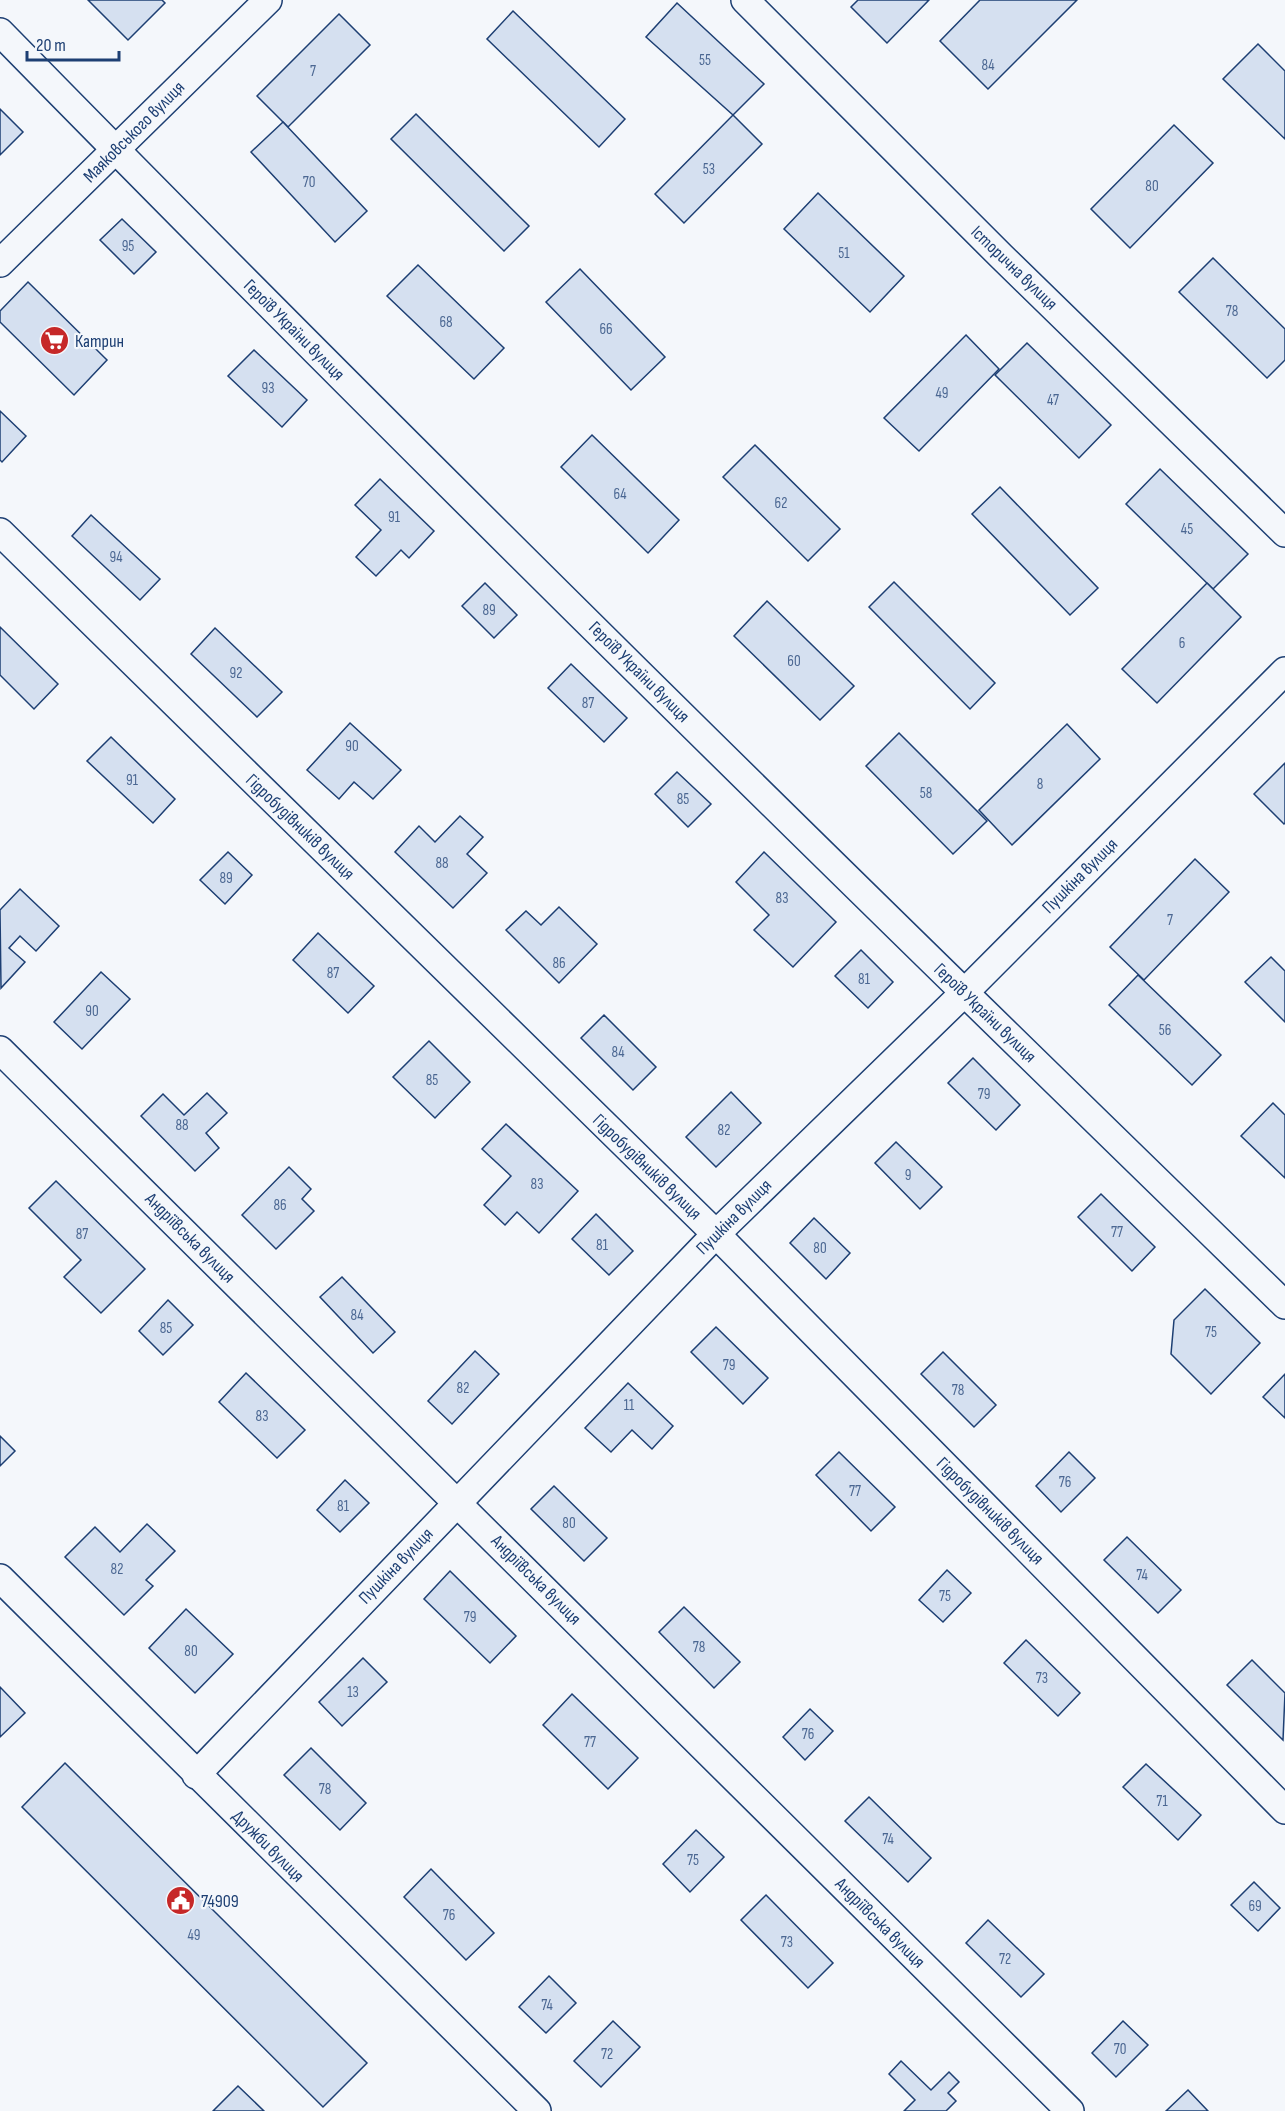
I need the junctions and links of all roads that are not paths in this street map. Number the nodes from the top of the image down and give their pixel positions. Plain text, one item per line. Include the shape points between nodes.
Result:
1 (268, 0) edge
2 (745, 0) edge
3 (0, 32) edge
4 (116, 150) junction
5 (0, 263) edge
6 (0, 532) edge
7 (1285, 532) edge
8 (1285, 671) edge
9 (964, 993) junction
10 (0, 1050) edge
11 (716, 1234) junction
12 (1285, 1305) edge
13 (457, 1502) junction
14 (0, 1578) edge
15 (196, 1775) junction
16 (1285, 1810) edge
17 (537, 2111) edge
18 (1070, 2111) edge

1 - 4 street, Маяковського вулиця
2 - 7 street, Історична вулиця
3 - 4 street, Героїв України вулиця
4 - 5 street, Маяковського вулиця
4 - 9 street, Героїв України вулиця
6 - 11 street, Гідробудівників вулиця
8 - 9 street, Пушкіна вулиця
9 - 11 street, Пушкіна вулиця
9 - 12 street, Героїв України вулиця
10 - 13 street, Андріївська вулиця
11 - 13 street, Пушкіна вулиця
11 - 16 street, Гідробудівників вулиця
13 - 15 street, Пушкіна вулиця
13 - 18 street, Андріївська вулиця
14 - 15 street, Дружби вулиця
15 - 17 street, Дружби вулиця

